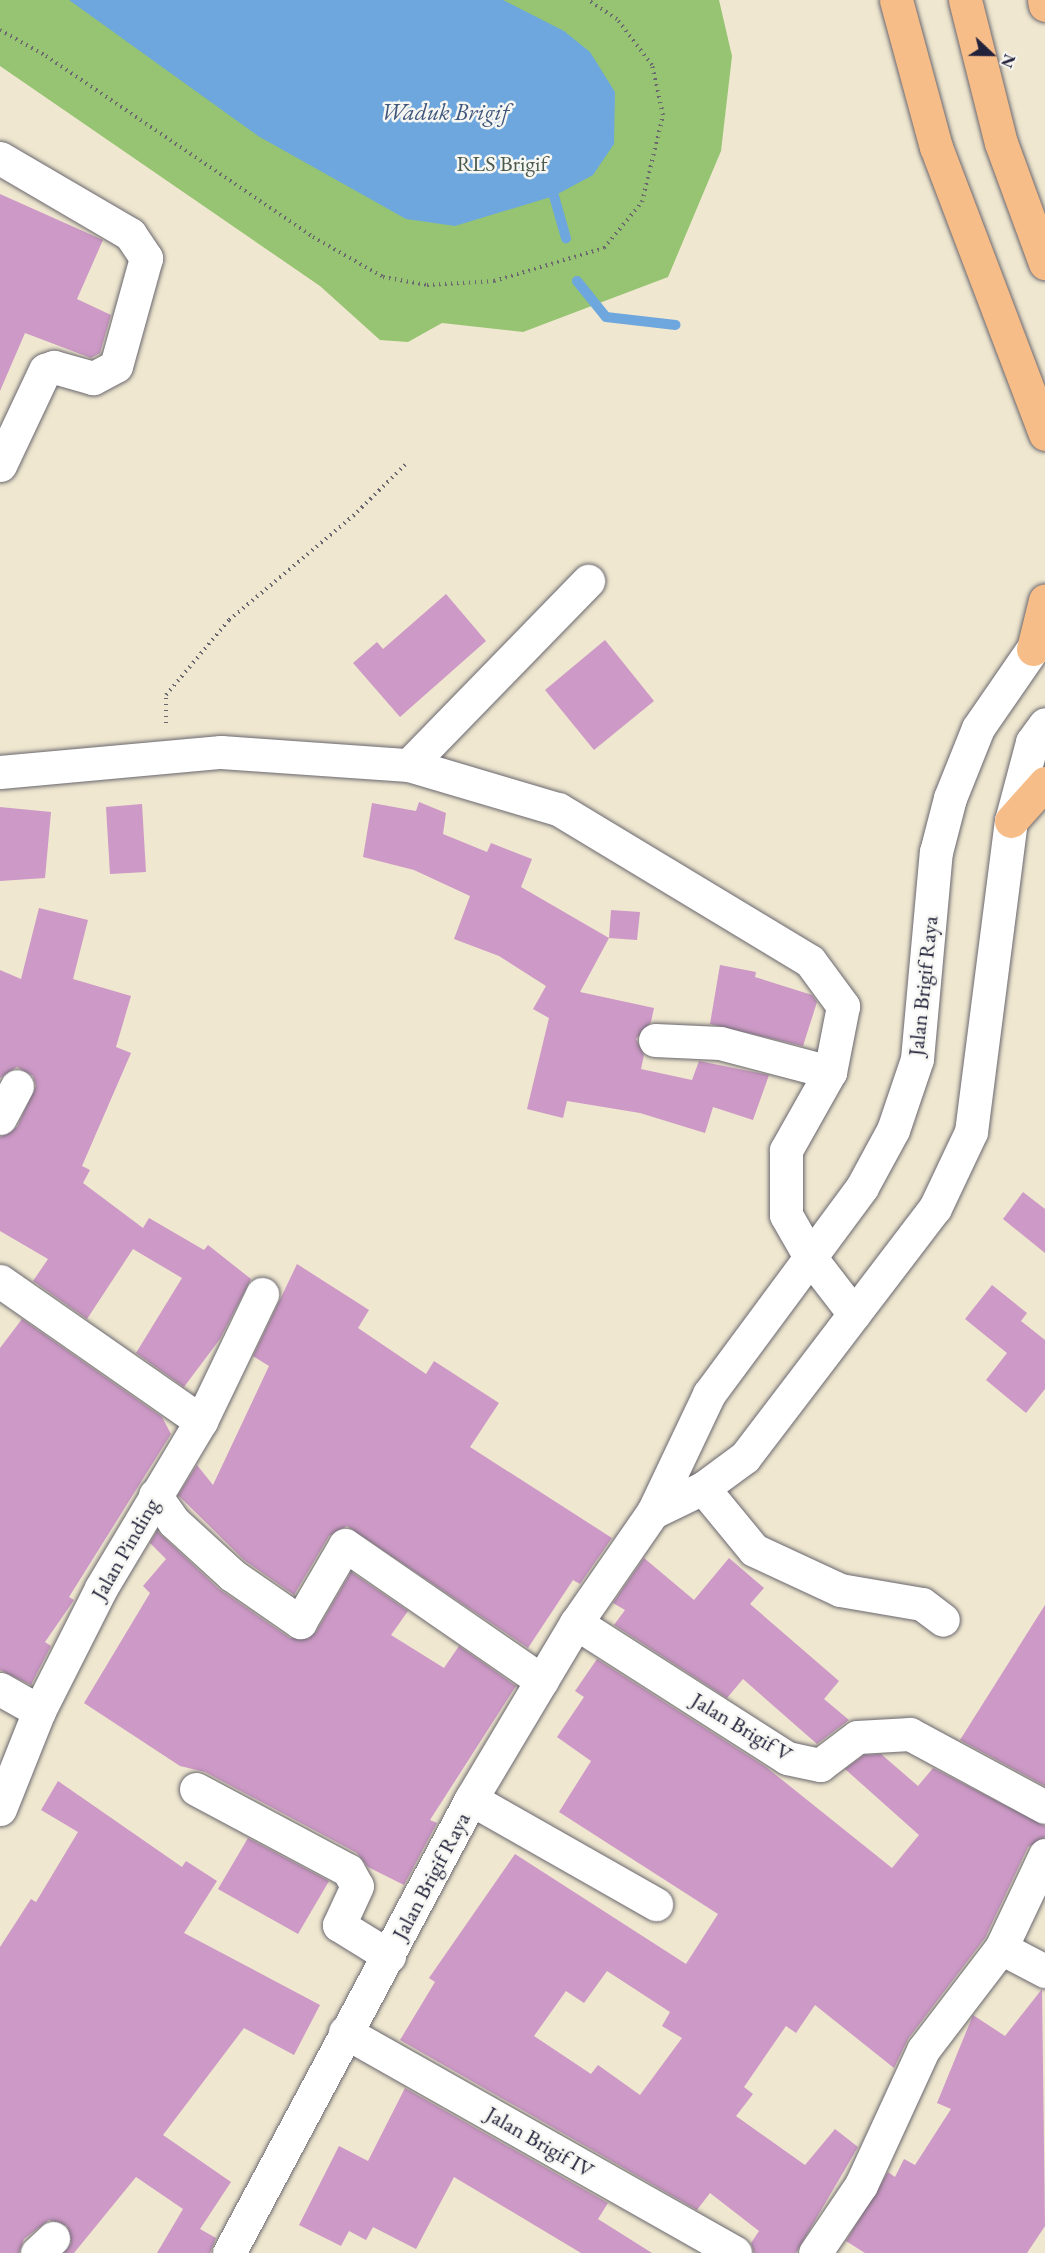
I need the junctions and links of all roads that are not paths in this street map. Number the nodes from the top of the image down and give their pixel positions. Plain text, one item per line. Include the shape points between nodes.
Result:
1 (896, 0) edge
2 (965, 0) edge
3 (1044, 0) edge
4 (1045, 5) edge
5 (0, 158) edge
6 (1045, 263) edge
7 (1035, 376) edge
8 (1045, 434) edge
9 (0, 465) edge
10 (588, 581) dead end
11 (1045, 600) edge
12 (1039, 640) edge
13 (1045, 724) edge
14 (409, 765) junction
15 (0, 772) edge
16 (1045, 783) edge
17 (1011, 821) junction
18 (655, 1040) dead end
19 (830, 1072) junction
20 (17, 1086) dead end
21 (0, 1118) edge
22 (810, 1257) junction
23 (0, 1281) edge
24 (262, 1294) dead end
25 (854, 1314) junction
26 (201, 1421) junction
27 (703, 1488) junction
28 (155, 1495) junction
29 (653, 1512) junction
30 (943, 1620) dead end
31 (576, 1623) junction
32 (542, 1681) junction
33 (0, 1689) edge
34 (39, 1711) junction
35 (196, 1789) dead end
36 (471, 1799) junction
37 (1045, 1807) edge
38 (0, 1809) edge
39 (1045, 1855) edge
40 (656, 1904) dead end
41 (1001, 1948) junction
42 (389, 1956) junction
43 (1045, 1971) edge
44 (345, 2032) junction
45 (229, 2253) edge
46 (735, 2253) edge
47 (815, 2253) edge

1 - 7 highway via 936,147
2 - 6 highway via 1001,143
3 - 4 highway
5 - 9 street via 130,234 146,258 116,366 93,378 54,367 45,370
7 - 8 highway
10 - 14 street
11 - 12 highway
12 - 22 street, Jalan Brigif Raya via 978,728 936,852 917,1059 893,1130 862,1187
13 - 17 street, Jalan Brigif Raya via 1032,742
14 - 15 street via 292,753 167,754
14 - 19 street via 558,809 810,961 843,1006
16 - 17 highway
17 - 25 street, Jalan Brigif Raya via 981,1085 971,1132 935,1208
18 - 19 street via 720,1042
19 - 22 street via 786,1150 786,1215
20 - 21 street
22 - 25 street
22 - 29 street, Jalan Brigif Raya via 709,1394
23 - 26 street via 170,1395
24 - 26 street, Jalan Pinding
25 - 27 street, Jalan Brigif Raya via 745,1457
26 - 28 street, Jalan Pinding
27 - 29 street, Jalan Brigif Raya
27 - 30 street via 754,1550 840,1590 922,1604
28 - 32 street via 174,1522 232,1575 300,1622 345,1545
28 - 34 street, Jalan Pinding
29 - 31 street, Jalan Brigif Raya
31 - 32 street, Jalan Brigif Raya
31 - 37 street, Jalan Brigif V via 787,1758 820,1765 857,1737 910,1734
32 - 36 street, Jalan Brigif Raya
33 - 34 street
34 - 38 street, Jalan Pinding
35 - 42 street via 348,1870 357,1886 339,1924
36 - 40 street
36 - 42 street, Jalan Brigif Raya
39 - 41 street
41 - 43 street
41 - 47 street via 923,2050 861,2185
42 - 44 street, Jalan Brigif Raya
44 - 45 street, Jalan Brigif Raya
44 - 46 street, Jalan Brigif IV

